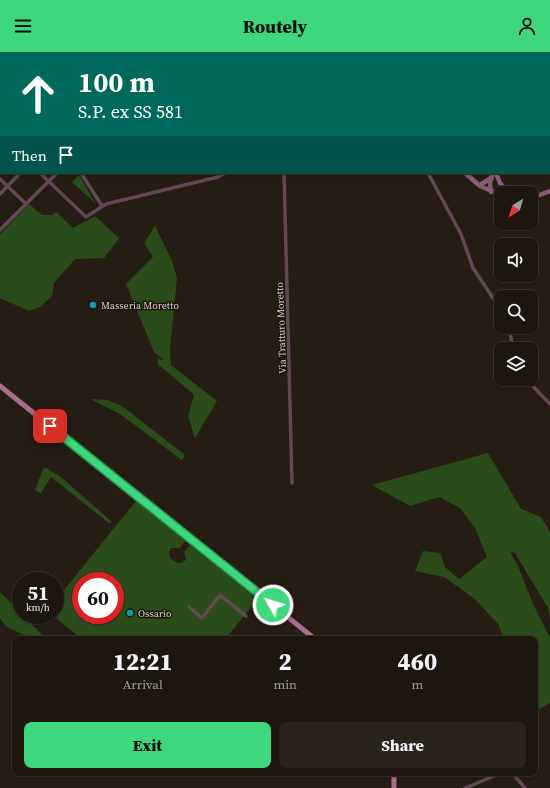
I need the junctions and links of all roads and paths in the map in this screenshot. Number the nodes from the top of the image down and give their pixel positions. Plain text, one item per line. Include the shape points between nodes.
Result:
1 (19, 174) edge
2 (41, 174) edge
3 (56, 174) edge
4 (82, 174) edge
5 (224, 174) edge
6 (284, 174) edge
7 (429, 174) edge
8 (466, 174) edge
9 (494, 174) edge
10 (0, 179) edge
11 (48, 181) junction
12 (500, 183) junction
13 (8, 186) junction
14 (480, 186) junction
15 (503, 186) edge
16 (550, 191) edge
17 (491, 192) junction
18 (494, 193) edge
19 (0, 194) edge
20 (538, 195) edge
21 (26, 204) junction
22 (102, 206) junction
23 (1, 227) edge
24 (494, 300) edge
25 (0, 386) edge
26 (533, 386) edge
27 (550, 404) edge
28 (292, 483) dead end
29 (189, 607) dead end
30 (246, 616) dead end
31 (311, 636) edge
32 (394, 776) edge
33 (494, 776) edge
34 (515, 776) edge
35 (394, 788) edge
36 (465, 788) edge
37 (525, 788) edge

1 - 13 street
2 - 11 street
3 - 11 street
4 - 22 street
5 - 22 street
6 - 28 street, Via Tratturo Moretto
7 - 24 street via 461,234 473,268
8 - 14 street
9 - 12 street
9 - 14 street
9 - 17 street via 490,184
10 - 13 street
11 - 21 street
11 - 22 street via 86,217
12 - 15 street
12 - 17 street
13 - 19 street
13 - 21 street
14 - 17 street
16 - 20 street
17 - 18 street
21 - 23 street
25 - 31 main road
26 - 27 street
29 - 30 street via 202,618 220,595
32 - 35 main road
33 - 36 street
34 - 37 street

